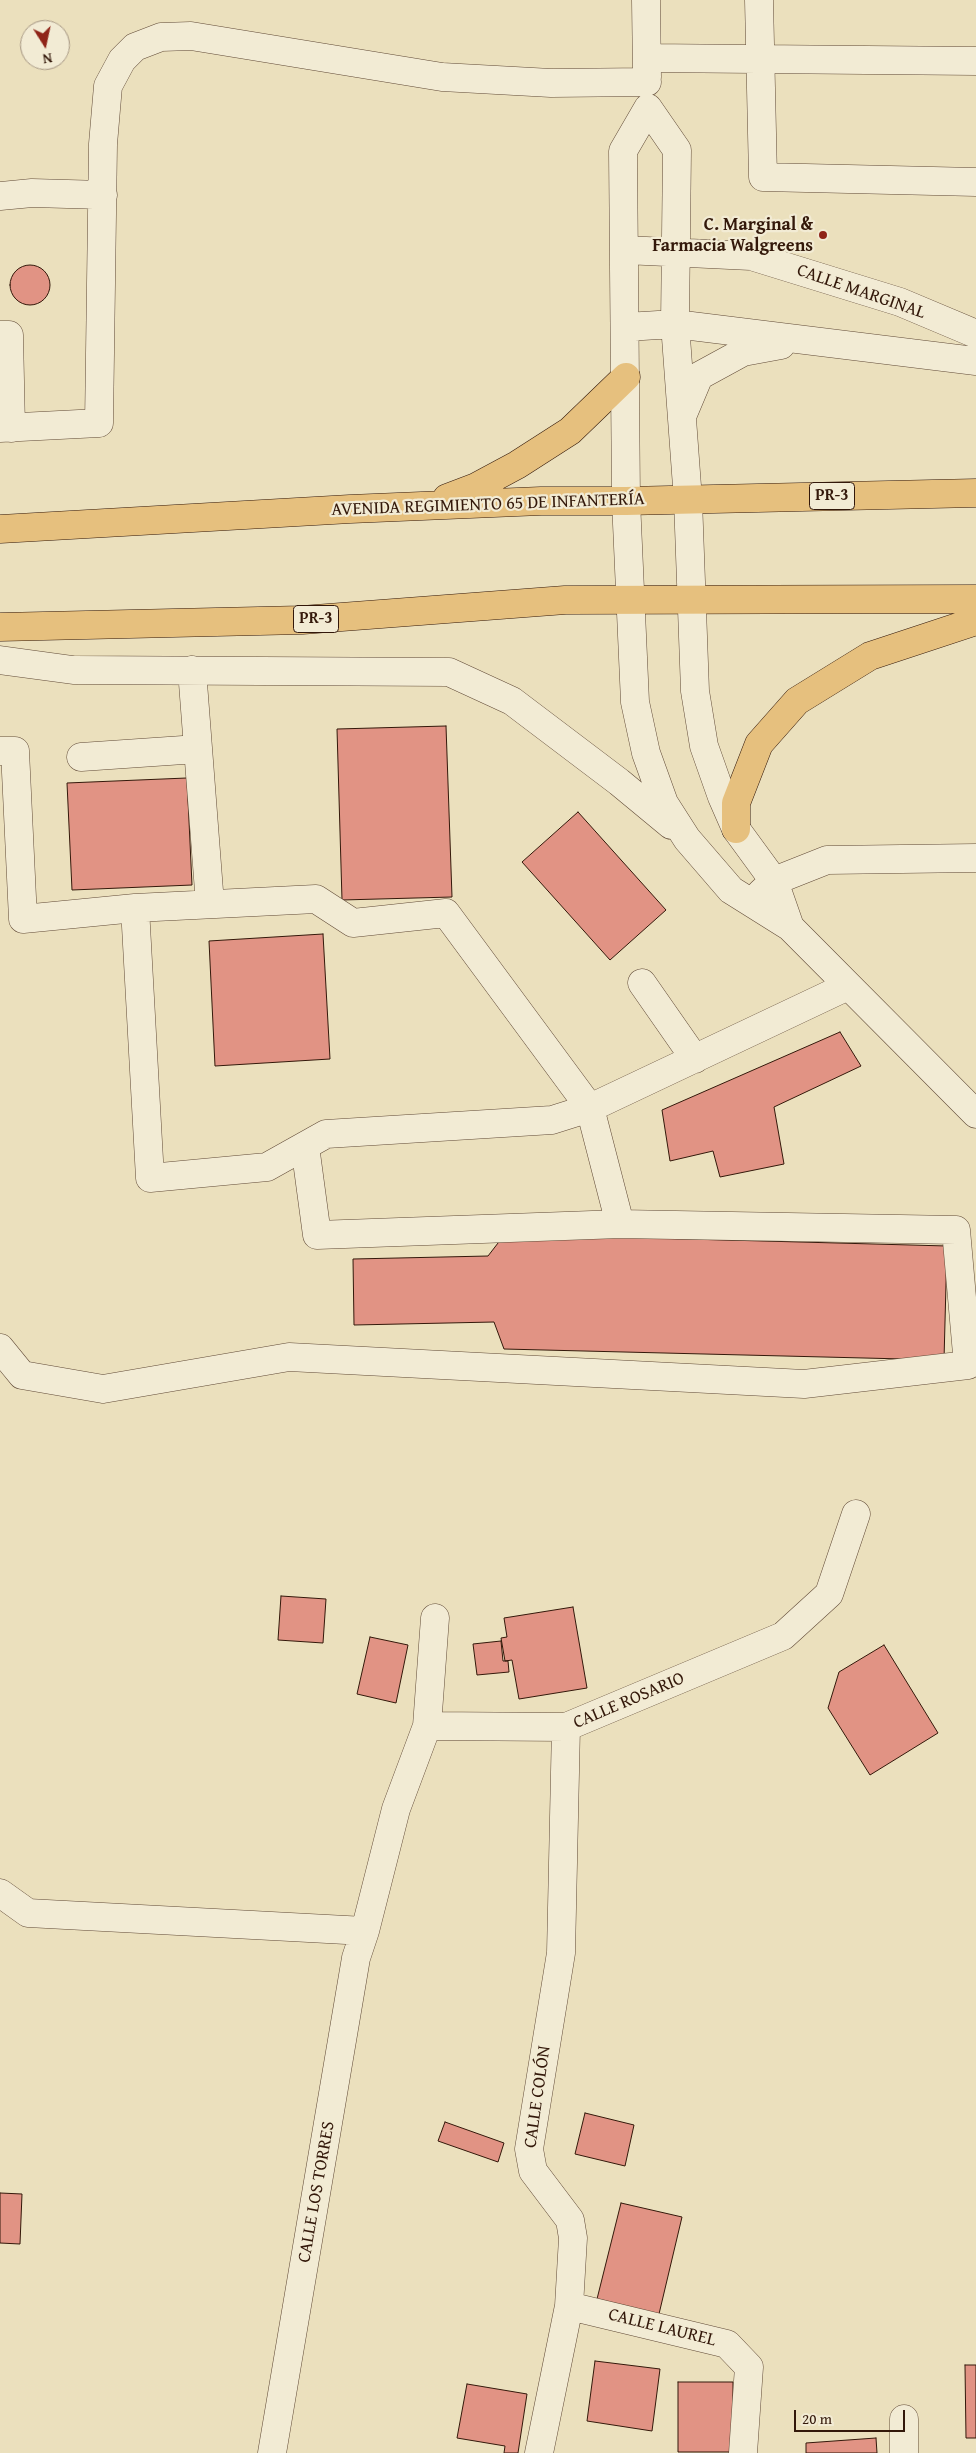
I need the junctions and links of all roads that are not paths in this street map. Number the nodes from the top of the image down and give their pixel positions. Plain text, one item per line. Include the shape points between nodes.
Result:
1 (646, 0) edge
2 (759, 0) edge
3 (759, 59) junction
4 (976, 61) edge
5 (647, 70) junction
6 (648, 108) junction
7 (976, 182) edge
8 (103, 195) junction
9 (0, 196) edge
10 (624, 250) junction
11 (676, 251) junction
12 (675, 324) junction
13 (626, 327) junction
14 (0, 334) edge
15 (976, 334) edge
16 (806, 340) junction
17 (976, 361) edge
18 (626, 377) junction
19 (681, 417) junction
20 (6, 428) edge
21 (976, 493) edge
22 (688, 500) junction
23 (626, 501) junction
24 (428, 506) junction
25 (0, 529) edge
26 (976, 599) edge
27 (693, 600) junction
28 (632, 601) junction
29 (976, 621) edge
30 (0, 627) edge
31 (0, 660) edge
32 (192, 670) junction
33 (198, 749) junction
34 (0, 751) edge
35 (81, 757) dead end
36 (736, 829) junction
37 (687, 839) junction
38 (976, 858) edge
39 (774, 882) junction
40 (751, 902) junction
41 (210, 904) junction
42 (135, 908) junction
43 (790, 927) junction
44 (642, 982) dead end
45 (848, 986) junction
46 (695, 1058) junction
47 (590, 1108) junction
48 (976, 1114) edge
49 (305, 1146) junction
50 (620, 1224) junction
51 (0, 1348) edge
52 (856, 1514) dead end
53 (435, 1618) dead end
54 (427, 1726) junction
55 (566, 1727) junction
56 (0, 1893) edge
57 (365, 1931) junction
58 (569, 2306) junction
59 (904, 2418) dead end
60 (272, 2453) edge
61 (540, 2453) edge
62 (743, 2453) edge
63 (904, 2453) edge

1 - 5 street
2 - 3 street
3 - 4 street
3 - 5 street
3 - 7 street via 763,177
5 - 6 street
5 - 8 street via 550,83 442,77 191,36 161,37 135,47 122,60 108,86
6 - 10 street via 623,150
6 - 11 street via 676,150
8 - 9 street via 32,192
8 - 20 street via 99,423
10 - 11 street, CALLE MARGINAL
10 - 13 street
11 - 12 street
11 - 15 street, CALLE MARGINAL via 751,256 900,302
12 - 13 street
12 - 16 street
12 - 19 street
13 - 18 street
14 - 20 street via 9,335
16 - 17 street
16 - 19 street via 743,352 699,376
18 - 23 street
18 - 24 main road via 570,431 476,487
19 - 22 street
21 - 22 main road, AVENIDA REGIMIENTO 65 DE INFANTERÍA / PR-3
22 - 23 main road, AVENIDA REGIMIENTO 65 DE INFANTERÍA / PR-3
22 - 27 street
23 - 24 main road, AVENIDA REGIMIENTO 65 DE INFANTERÍA / PR-3 via 541,500
23 - 28 street
24 - 25 main road, AVENIDA REGIMIENTO 65 DE INFANTERÍA / PR-3
26 - 27 main road, PR-3
27 - 28 main road, PR-3
27 - 36 street via 695,691 704,746
28 - 30 main road, PR-3 via 564,600 302,620
28 - 37 street via 635,702 646,753 664,803
29 - 36 main road via 870,656 797,701 759,744 736,803
31 - 32 street via 73,670
32 - 33 street
32 - 37 street via 449,672 512,701 619,782
33 - 35 street
33 - 41 street
34 - 42 street via 15,751 24,919
36 - 39 street
37 - 40 street via 731,890
38 - 39 street via 827,860
39 - 40 street
39 - 43 street
40 - 43 street
41 - 42 street
41 - 47 street via 316,899 353,923 446,913
42 - 49 street via 150,1178 267,1167
43 - 45 street
44 - 46 street
45 - 46 street
45 - 48 street
46 - 47 street
47 - 49 street via 552,1120 326,1134
47 - 50 street
49 - 50 street via 317,1235
50 - 51 street via 956,1230 968,1364 804,1384 288,1357 103,1389 22,1375
52 - 55 street, CALLE ROSARIO via 829,1594 783,1636
53 - 54 street
54 - 55 street, CALLE ROSARIO
54 - 57 street, CALLE LOS TORRES via 396,1809
55 - 58 street, CALLE COLÓN via 560,1953 528,2149 533,2171 570,2220 573,2238
56 - 57 street via 28,1913
57 - 60 street, CALLE LOS TORRES via 356,1958
58 - 61 street, CALLE COLÓN
58 - 62 street, CALLE LAUREL via 728,2344 749,2367
59 - 63 street

